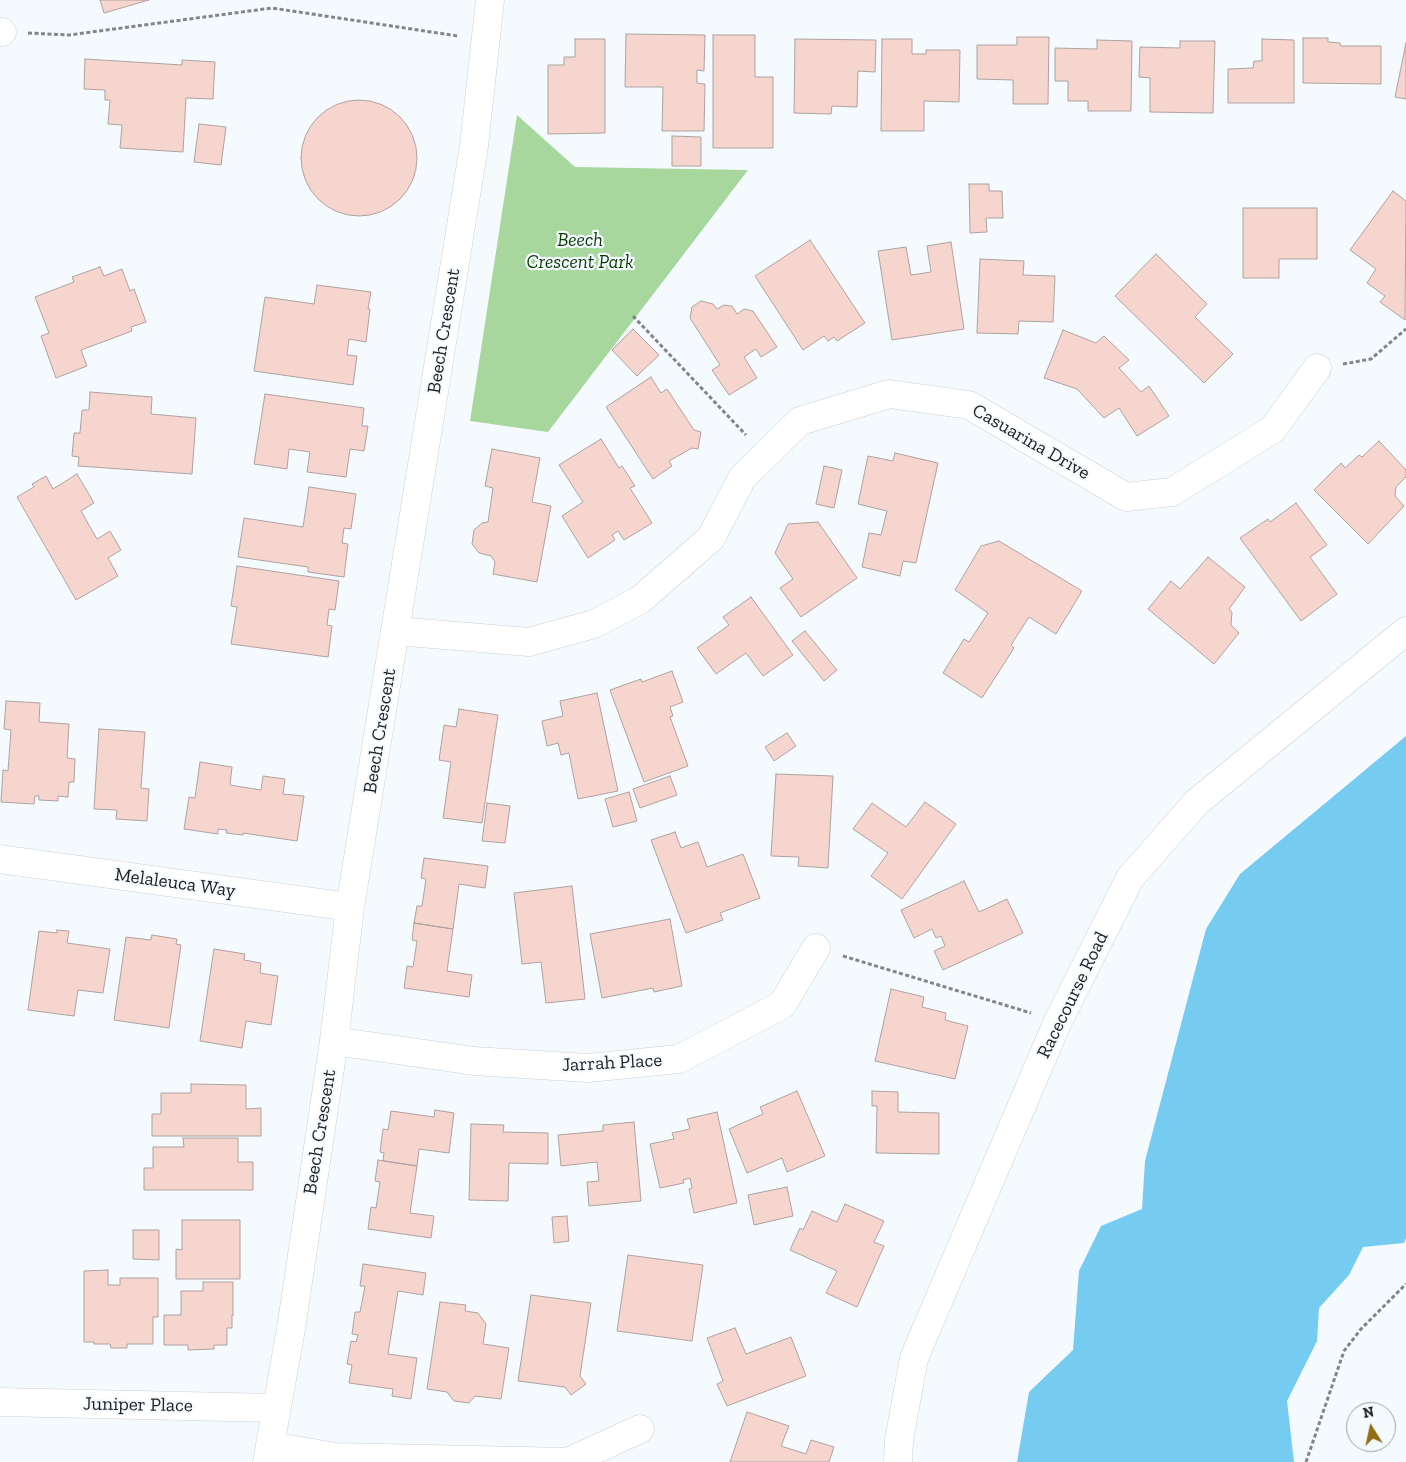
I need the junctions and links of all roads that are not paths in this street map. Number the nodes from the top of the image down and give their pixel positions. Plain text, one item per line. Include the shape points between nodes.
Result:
1 (490, 0) edge
2 (1317, 368) road end
3 (396, 631) junction
4 (1406, 631) edge
5 (0, 859) edge
6 (350, 907) junction
7 (816, 948) road end
8 (334, 1041) junction
9 (0, 1402) edge
10 (276, 1408) junction
11 (640, 1429) dead end
12 (269, 1454) edge
13 (898, 1462) edge

1 - 3 street, Beech Crescent via 474,146
2 - 3 street, Casuarina Drive via 1273,429 1172,492 1126,498 969,405 889,394 800,421 742,478 711,538 640,600 594,624 529,642
3 - 6 street, Beech Crescent
4 - 13 street, Racecourse Road via 1197,802 1130,878 1058,1021 914,1358
5 - 6 street, Melaleuca Way
6 - 8 street, Beech Crescent
7 - 8 street, Jarrah Place via 782,1004 678,1059 588,1068 474,1061
8 - 10 street, Beech Crescent via 291,1330
9 - 10 street, Juniper Place
10 - 12 street, Beech Crescent
11 - 12 street via 568,1462

